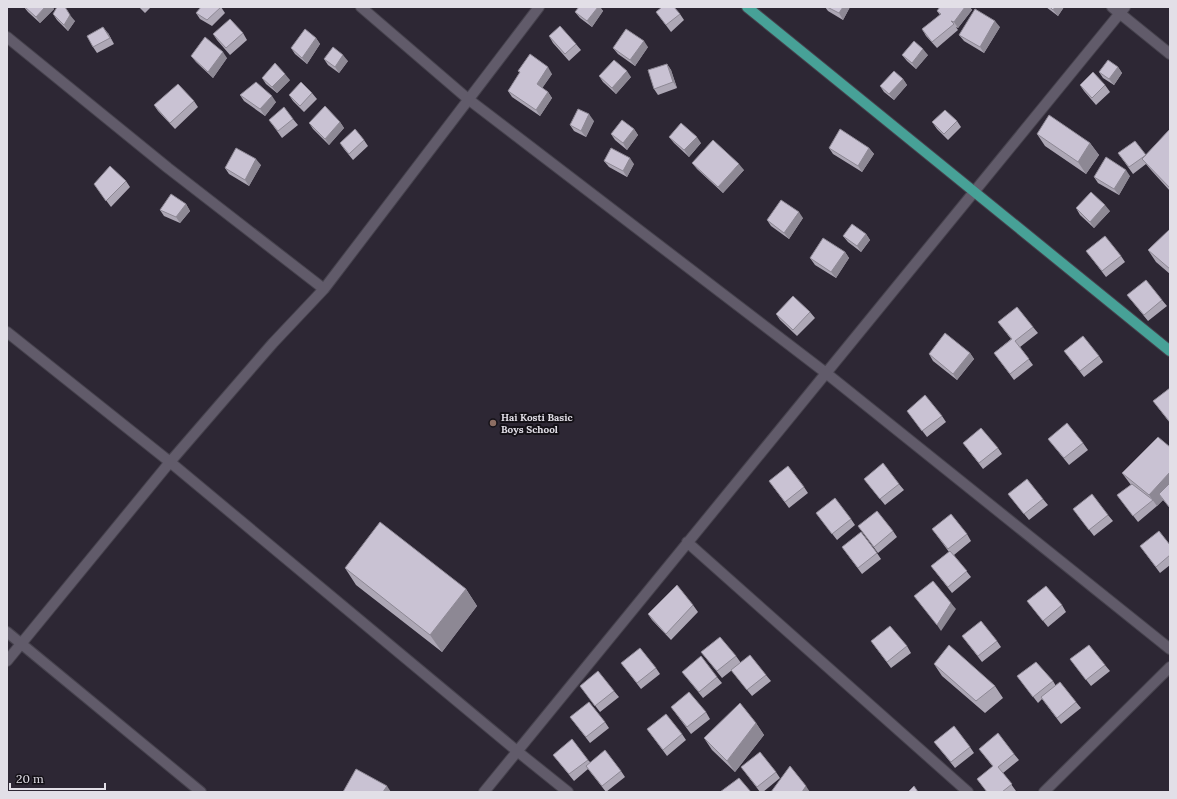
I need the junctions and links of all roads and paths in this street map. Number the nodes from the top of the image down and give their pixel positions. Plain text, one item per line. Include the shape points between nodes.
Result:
1 (361, 7) edge
2 (539, 7) edge
3 (746, 7) edge
4 (1119, 9) edge
5 (7, 37) edge
6 (1170, 54) edge
7 (468, 99) junction
8 (974, 192) junction
9 (324, 289) junction
10 (7, 332) edge
11 (1170, 350) edge
12 (826, 373) junction
13 (170, 462) junction
14 (687, 542) junction
15 (7, 632) edge
16 (21, 644) junction
17 (1170, 650) edge
18 (7, 661) edge
19 (1170, 667) edge
20 (517, 751) junction
21 (201, 792) edge
22 (484, 792) edge
23 (568, 792) edge
24 (968, 792) edge
25 (1044, 792) edge

1 - 7 street
2 - 7 street
3 - 8 main road
4 - 6 street
4 - 8 street
5 - 9 street via 168,168
7 - 9 street
7 - 12 street
8 - 11 main road
8 - 12 street
9 - 13 street via 273,343
10 - 13 street
12 - 14 street
12 - 17 street
13 - 16 street
13 - 20 street
14 - 20 street
14 - 24 street
15 - 16 street
16 - 18 street
16 - 21 street
19 - 25 street
20 - 22 street
20 - 23 street

